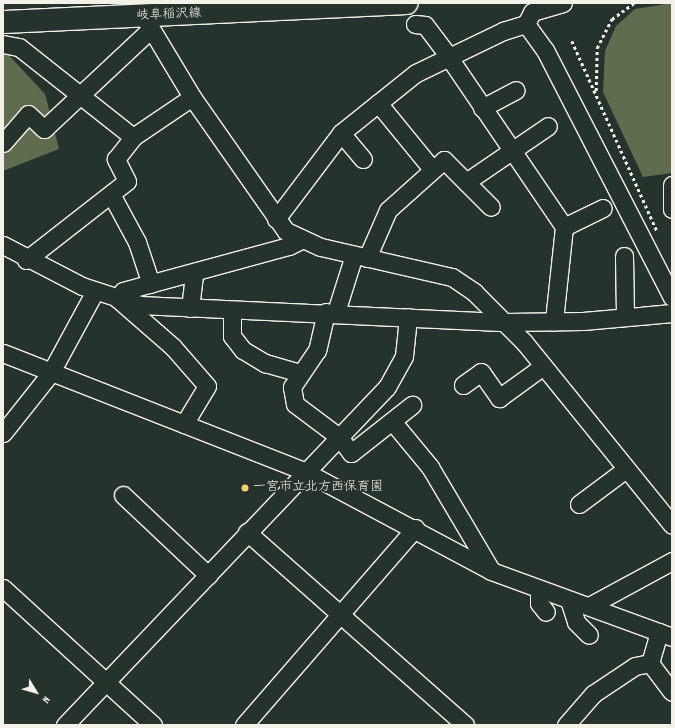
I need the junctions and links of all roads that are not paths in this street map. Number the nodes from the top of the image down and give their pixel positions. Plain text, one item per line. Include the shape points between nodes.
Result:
1 (407, 3) edge
2 (563, 3) edge
3 (158, 17) edge
4 (3, 22) edge
5 (415, 24) dead end
6 (526, 24) junction
7 (3, 44) edge
8 (448, 56) junction
9 (516, 90) dead end
10 (79, 96) junction
11 (192, 96) junction
12 (378, 103) junction
13 (482, 108) junction
14 (548, 126) dead end
15 (341, 133) junction
16 (133, 137) junction
17 (3, 143) edge
18 (510, 150) junction
19 (363, 159) dead end
20 (432, 169) junction
21 (466, 182) junction
22 (672, 185) edge
23 (111, 194) junction
24 (491, 207) dead end
25 (603, 208) dead end
26 (672, 209) edge
27 (276, 219) junction
28 (564, 227) junction
29 (301, 240) junction
30 (3, 245) edge
31 (361, 256) junction
32 (624, 256) dead end
33 (26, 260) junction
34 (194, 273) junction
35 (151, 284) junction
36 (95, 291) junction
37 (672, 297) edge
38 (118, 299) junction
39 (190, 308) junction
40 (232, 310) junction
41 (331, 312) junction
42 (672, 313) edge
43 (625, 315) junction
44 (408, 317) junction
45 (554, 321) junction
46 (506, 322) junction
47 (3, 354) edge
48 (543, 366) junction
49 (300, 373) junction
50 (50, 374) junction
51 (463, 385) dead end
52 (412, 405) dead end
53 (392, 421) junction
54 (184, 424) junction
55 (3, 433) edge
56 (338, 436) junction
57 (626, 470) junction
58 (304, 471) junction
59 (122, 495) dead end
60 (579, 504) dead end
61 (672, 525) edge
62 (415, 528) junction
63 (247, 532) junction
64 (672, 561) edge
65 (491, 571) junction
66 (208, 575) junction
67 (3, 588) edge
68 (539, 590) junction
69 (569, 600) junction
70 (591, 605) junction
71 (546, 612) dead end
72 (342, 613) junction
73 (665, 634) edge
74 (589, 635) dead end
75 (650, 662) junction
76 (108, 682) junction
77 (672, 692) edge
78 (65, 725) edge
79 (153, 725) edge
80 (244, 725) edge
81 (465, 725) edge
82 (566, 725) edge

1 - 3 main road, 岐阜稲沢線
2 - 6 street via 532,12
3 - 4 main road, 岐阜稲沢線
3 - 10 street
3 - 11 street
5 - 8 street via 425,25
6 - 8 street
6 - 37 street via 545,50
7 - 10 street via 19,47
8 - 12 street via 416,73
8 - 13 street
9 - 13 street
10 - 16 street
10 - 17 street via 44,129 28,114
11 - 16 street
11 - 27 street
12 - 15 street
12 - 20 street
13 - 18 street
14 - 18 street
15 - 19 street
15 - 27 street
16 - 23 street via 116,159 127,181
18 - 21 street
18 - 28 street
20 - 21 street via 444,160
20 - 31 street via 388,210
21 - 24 street
22 - 26 street
23 - 33 street
23 - 35 street via 136,242
25 - 28 street
27 - 29 street
28 - 45 street
29 - 31 street
29 - 34 street
30 - 33 street
31 - 41 street
31 - 46 street via 452,277 474,292
32 - 43 street
33 - 36 street
34 - 35 street
34 - 39 street
35 - 38 street via 123,291
36 - 38 street
36 - 50 street
38 - 39 street via 140,306
38 - 54 street via 173,347 208,386
39 - 40 street
40 - 41 street
40 - 49 street via 232,336 243,350 265,363
41 - 44 street
41 - 49 street via 317,350
42 - 43 street
43 - 45 street
44 - 46 street
44 - 56 street via 404,356 387,387
45 - 46 street
46 - 48 street
47 - 50 street
48 - 51 street via 499,398 481,372
48 - 57 street
49 - 56 street via 292,386 295,404
50 - 54 street
50 - 55 street
52 - 53 street
53 - 56 street via 351,453
53 - 65 street via 430,467
54 - 58 street
56 - 58 street
57 - 60 street
57 - 61 street
58 - 62 street
58 - 63 street
59 - 66 street
62 - 65 street
62 - 72 street
63 - 66 street
63 - 72 street
64 - 70 street
65 - 68 street
66 - 76 street
67 - 76 street
68 - 69 street
68 - 71 street via 539,603
69 - 70 street
69 - 74 street via 576,622
70 - 73 street
72 - 80 street
72 - 81 street
73 - 75 street
75 - 77 street
75 - 82 street via 635,666 593,694
76 - 78 street
76 - 79 street

